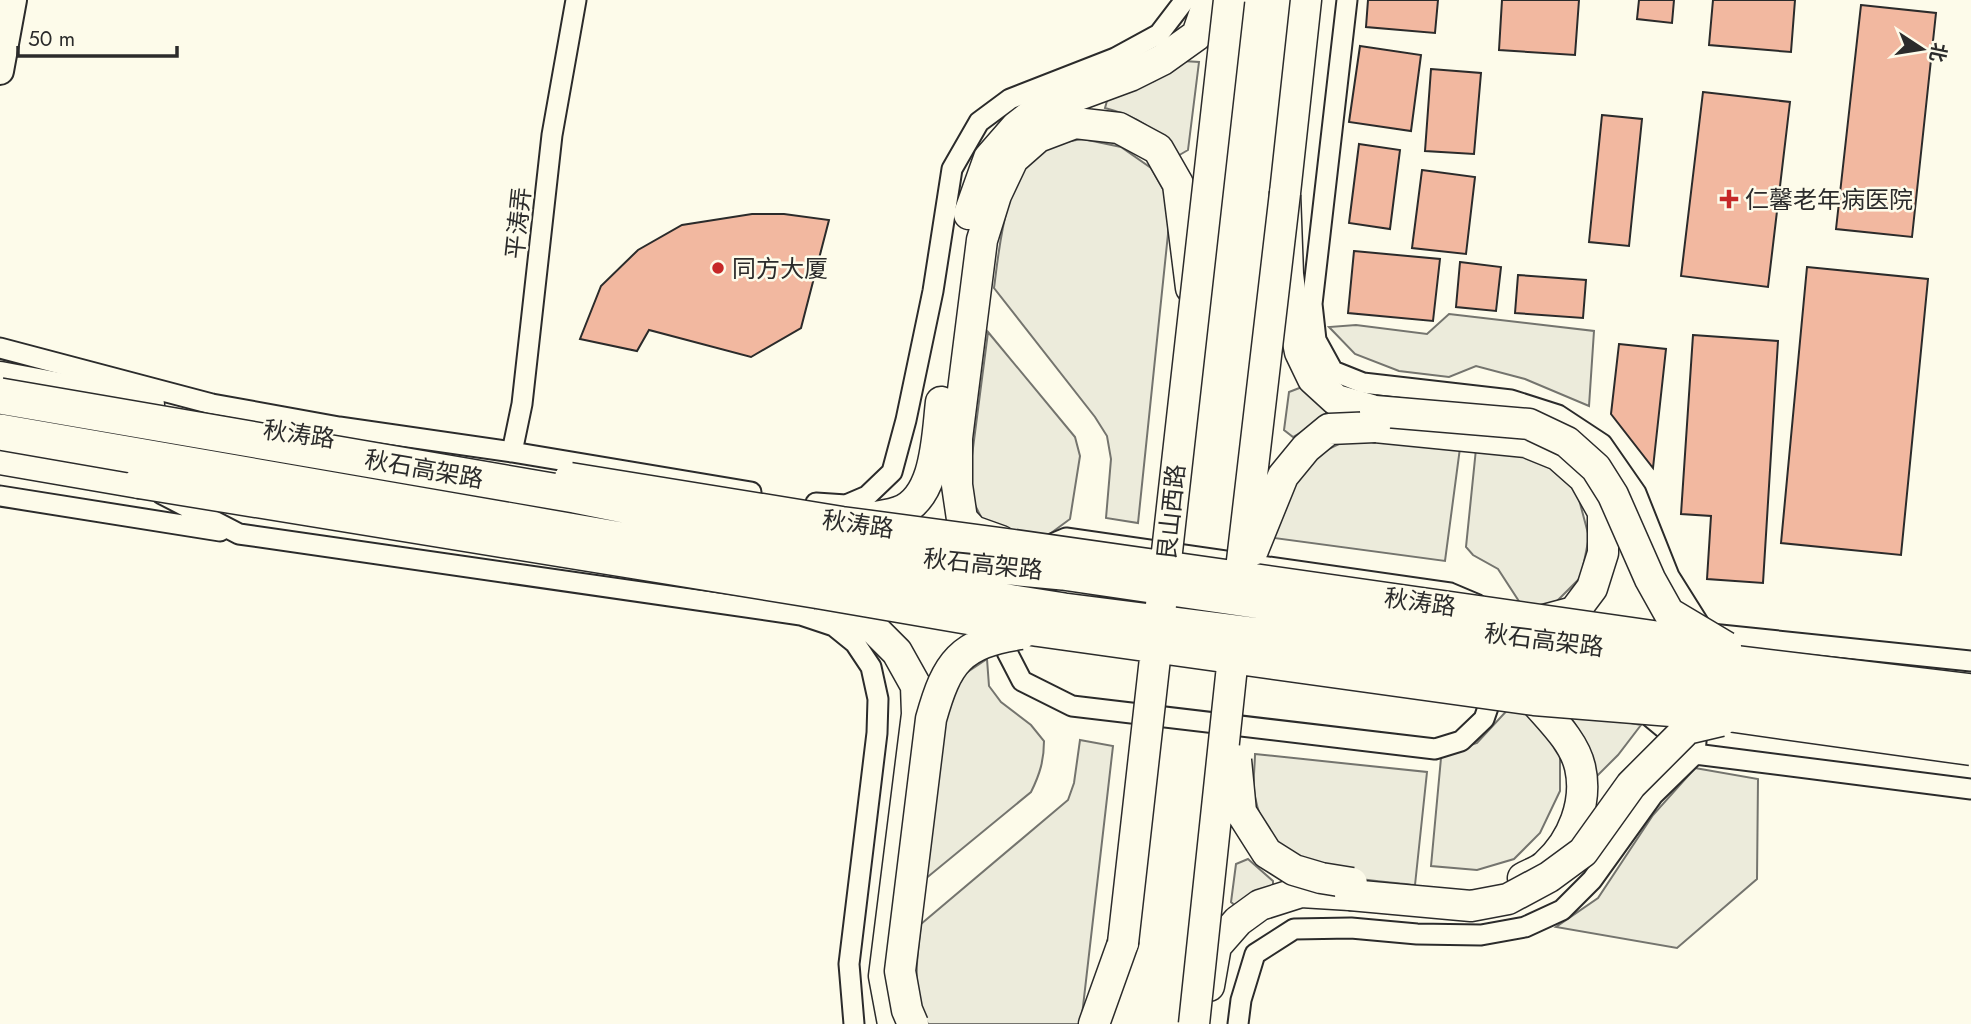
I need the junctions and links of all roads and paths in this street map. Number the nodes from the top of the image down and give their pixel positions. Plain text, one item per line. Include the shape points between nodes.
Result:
1 (13, 0) edge
2 (576, 0) edge
3 (1185, 0) edge
4 (1209, 0) edge
5 (1229, 0) edge
6 (1306, 0) edge
7 (1347, 0) edge
8 (0, 71) edge
9 (1285, 193) junction
10 (1194, 313) junction
11 (0, 348) edge
12 (0, 377) edge
13 (0, 396) edge
14 (0, 432) edge
15 (512, 452) junction
16 (0, 459) edge
17 (139, 483) junction
18 (0, 496) edge
19 (816, 503) junction
20 (842, 522) junction
21 (239, 534) junction
22 (1007, 544) junction
23 (1239, 583) junction
24 (813, 590) junction
25 (1007, 612) junction
26 (1544, 620) junction
27 (1038, 631) junction
28 (1715, 640) junction
29 (1971, 661) edge
30 (1971, 675) edge
31 (1498, 677) junction
32 (1971, 692) edge
33 (1230, 695) junction
34 (1534, 701) junction
35 (1736, 717) junction
36 (1971, 727) edge
37 (1971, 750) edge
38 (1695, 754) junction
39 (1971, 789) edge
40 (1123, 943) junction
41 (854, 1024) edge
42 (893, 1024) edge
43 (913, 1024) edge
44 (1094, 1024) edge
45 (1113, 1024) edge
46 (1194, 1024) edge
47 (1202, 1024) edge
48 (1238, 1024) edge

1 - 8 street
2 - 15 street, 平涛弄 via 552,135 522,404
3 - 19 street via 1159,34 1115,58 1010,99 979,122 952,170 933,291 892,472 867,496 846,505
4 - 20 main road via 1197,35 1130,76 1038,110 989,158 962,237 933,470 918,498 900,511
5 - 10 main road, 艮山西路, bridge
6 - 9 main road
7 - 28 street via 1312,304 1316,340 1333,371 1363,383 1511,400 1558,415 1602,443 1636,493 1669,576
9 - 23 main road, bridge
9 - 28 main road, bridge via 1294,322 1300,352 1313,379 1336,400 1375,411 1529,424 1567,442 1596,468 1614,495 1669,613
10 - 22 main road, bridge via 1178,184 1158,149 1119,128 1074,123 1038,137 1013,159 982,240 957,438 962,519 973,531
10 - 40 main road, 艮山西路, bridge
11 - 15 street via 212,404
12 - 20 main road, 秋涛路, bridge via 273,431
13 - 32 highway, 秋石高架路, bridge via 935,561 1063,572 1460,630
14 - 36 highway, 秋石高架路, bridge via 684,551 1064,611
15 - 19 street
16 - 17 main road
17 - 21 street
17 - 24 main road, bridge
18 - 21 street
19 - 24 street
20 - 22 main road, 秋涛路, bridge
21 - 24 street
22 - 26 main road, 秋涛路, bridge
23 - 26 main road, bridge via 1283,475 1329,429 1375,427 1526,442 1558,456 1584,478 1603,512 1603,553 1592,588 1574,612
23 - 33 main road, bridge
24 - 25 street
24 - 27 main road, bridge
24 - 41 street via 835,626 855,643 871,667 878,699 849,964
24 - 42 main road via 875,630 897,652 916,685 917,714 884,976
25 - 31 street via 1007,652 1022,681 1072,706 1435,749 1461,741 1484,719
25 - 31 street via 1026,559 1066,538 1450,593 1499,621
26 - 28 main road, 秋涛路, bridge
27 - 34 main road, bridge
27 - 43 main road, bridge via 992,638 972,648 955,662 941,684 931,719 900,971
28 - 29 street
28 - 30 main road, 秋涛路
28 - 31 street via 1632,688
28 - 38 street
31 - 38 street via 1627,698
33 - 34 main road, bridge via 1241,812 1267,853 1294,870 1321,878 1475,894 1514,883 1545,866 1577,821 1583,793 1580,766 1567,740
33 - 46 main road, bridge
34 - 35 main road, bridge
35 - 37 main road, bridge
35 - 47 main road, bridge via 1687,729 1631,785 1583,852 1508,900 1471,905 1301,892 1261,905 1238,921 1216,946
38 - 39 street
38 - 48 street via 1653,795 1592,880 1562,910 1525,928 1481,935 1294,929 1255,954
40 - 44 main road
40 - 45 main road, 艮山西路

